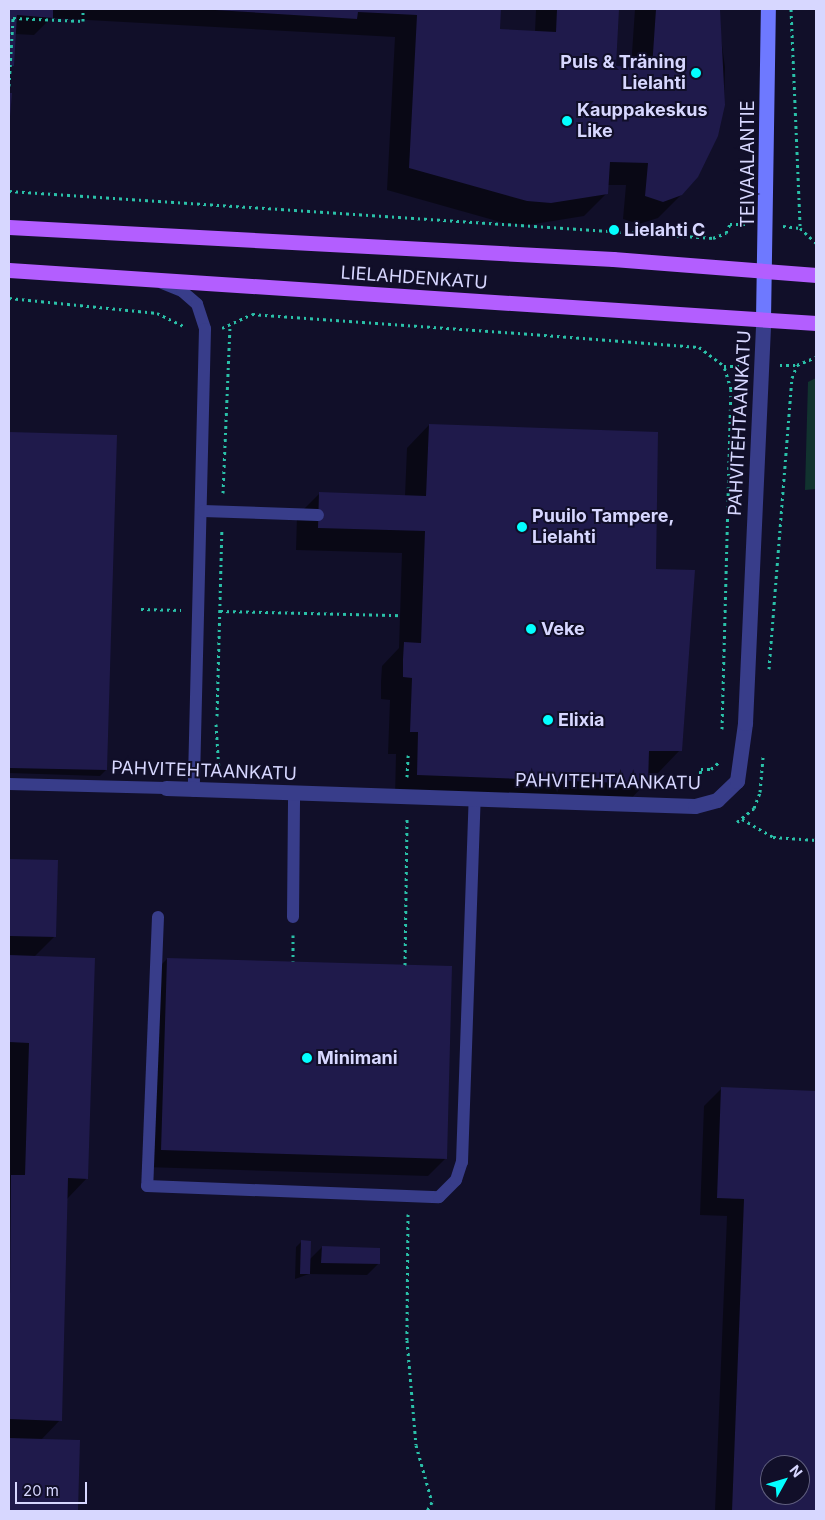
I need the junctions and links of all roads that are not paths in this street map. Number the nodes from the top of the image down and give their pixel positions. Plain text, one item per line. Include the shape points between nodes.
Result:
1 (768, 9) edge
2 (9, 227) edge
3 (9, 270) edge
4 (765, 270) junction
5 (816, 275) edge
6 (153, 279) junction
7 (763, 320) junction
8 (816, 323) edge
9 (203, 511) junction
10 (318, 515) dead end
11 (9, 784) edge
12 (166, 788) joint
13 (194, 791) junction
14 (294, 792) junction
15 (475, 798) junction
16 (158, 917) dead end
17 (293, 917) road end

1 - 4 main road, TEIVAALANTIE
2 - 4 main road, LIELAHDENKATU
3 - 6 main road, LIELAHDENKATU
4 - 5 main road, LIELAHDENKATU
4 - 7 main road, TEIVAALANTIE
6 - 7 main road, LIELAHDENKATU
6 - 9 lane via 182,291 197,304 205,330
7 - 8 main road, LIELAHDENKATU
7 - 15 street, PAHVITEHTAANKATU via 743,750 737,781 717,800 695,806
9 - 10 lane
9 - 13 lane via 197,611
11 - 12 lane, PAHVITEHTAANKATU
12 - 13 street, PAHVITEHTAANKATU
13 - 14 street, PAHVITEHTAANKATU
14 - 15 street, PAHVITEHTAANKATU
14 - 17 lane
15 - 16 lane via 462,1162 456,1180 438,1197 146,1186

